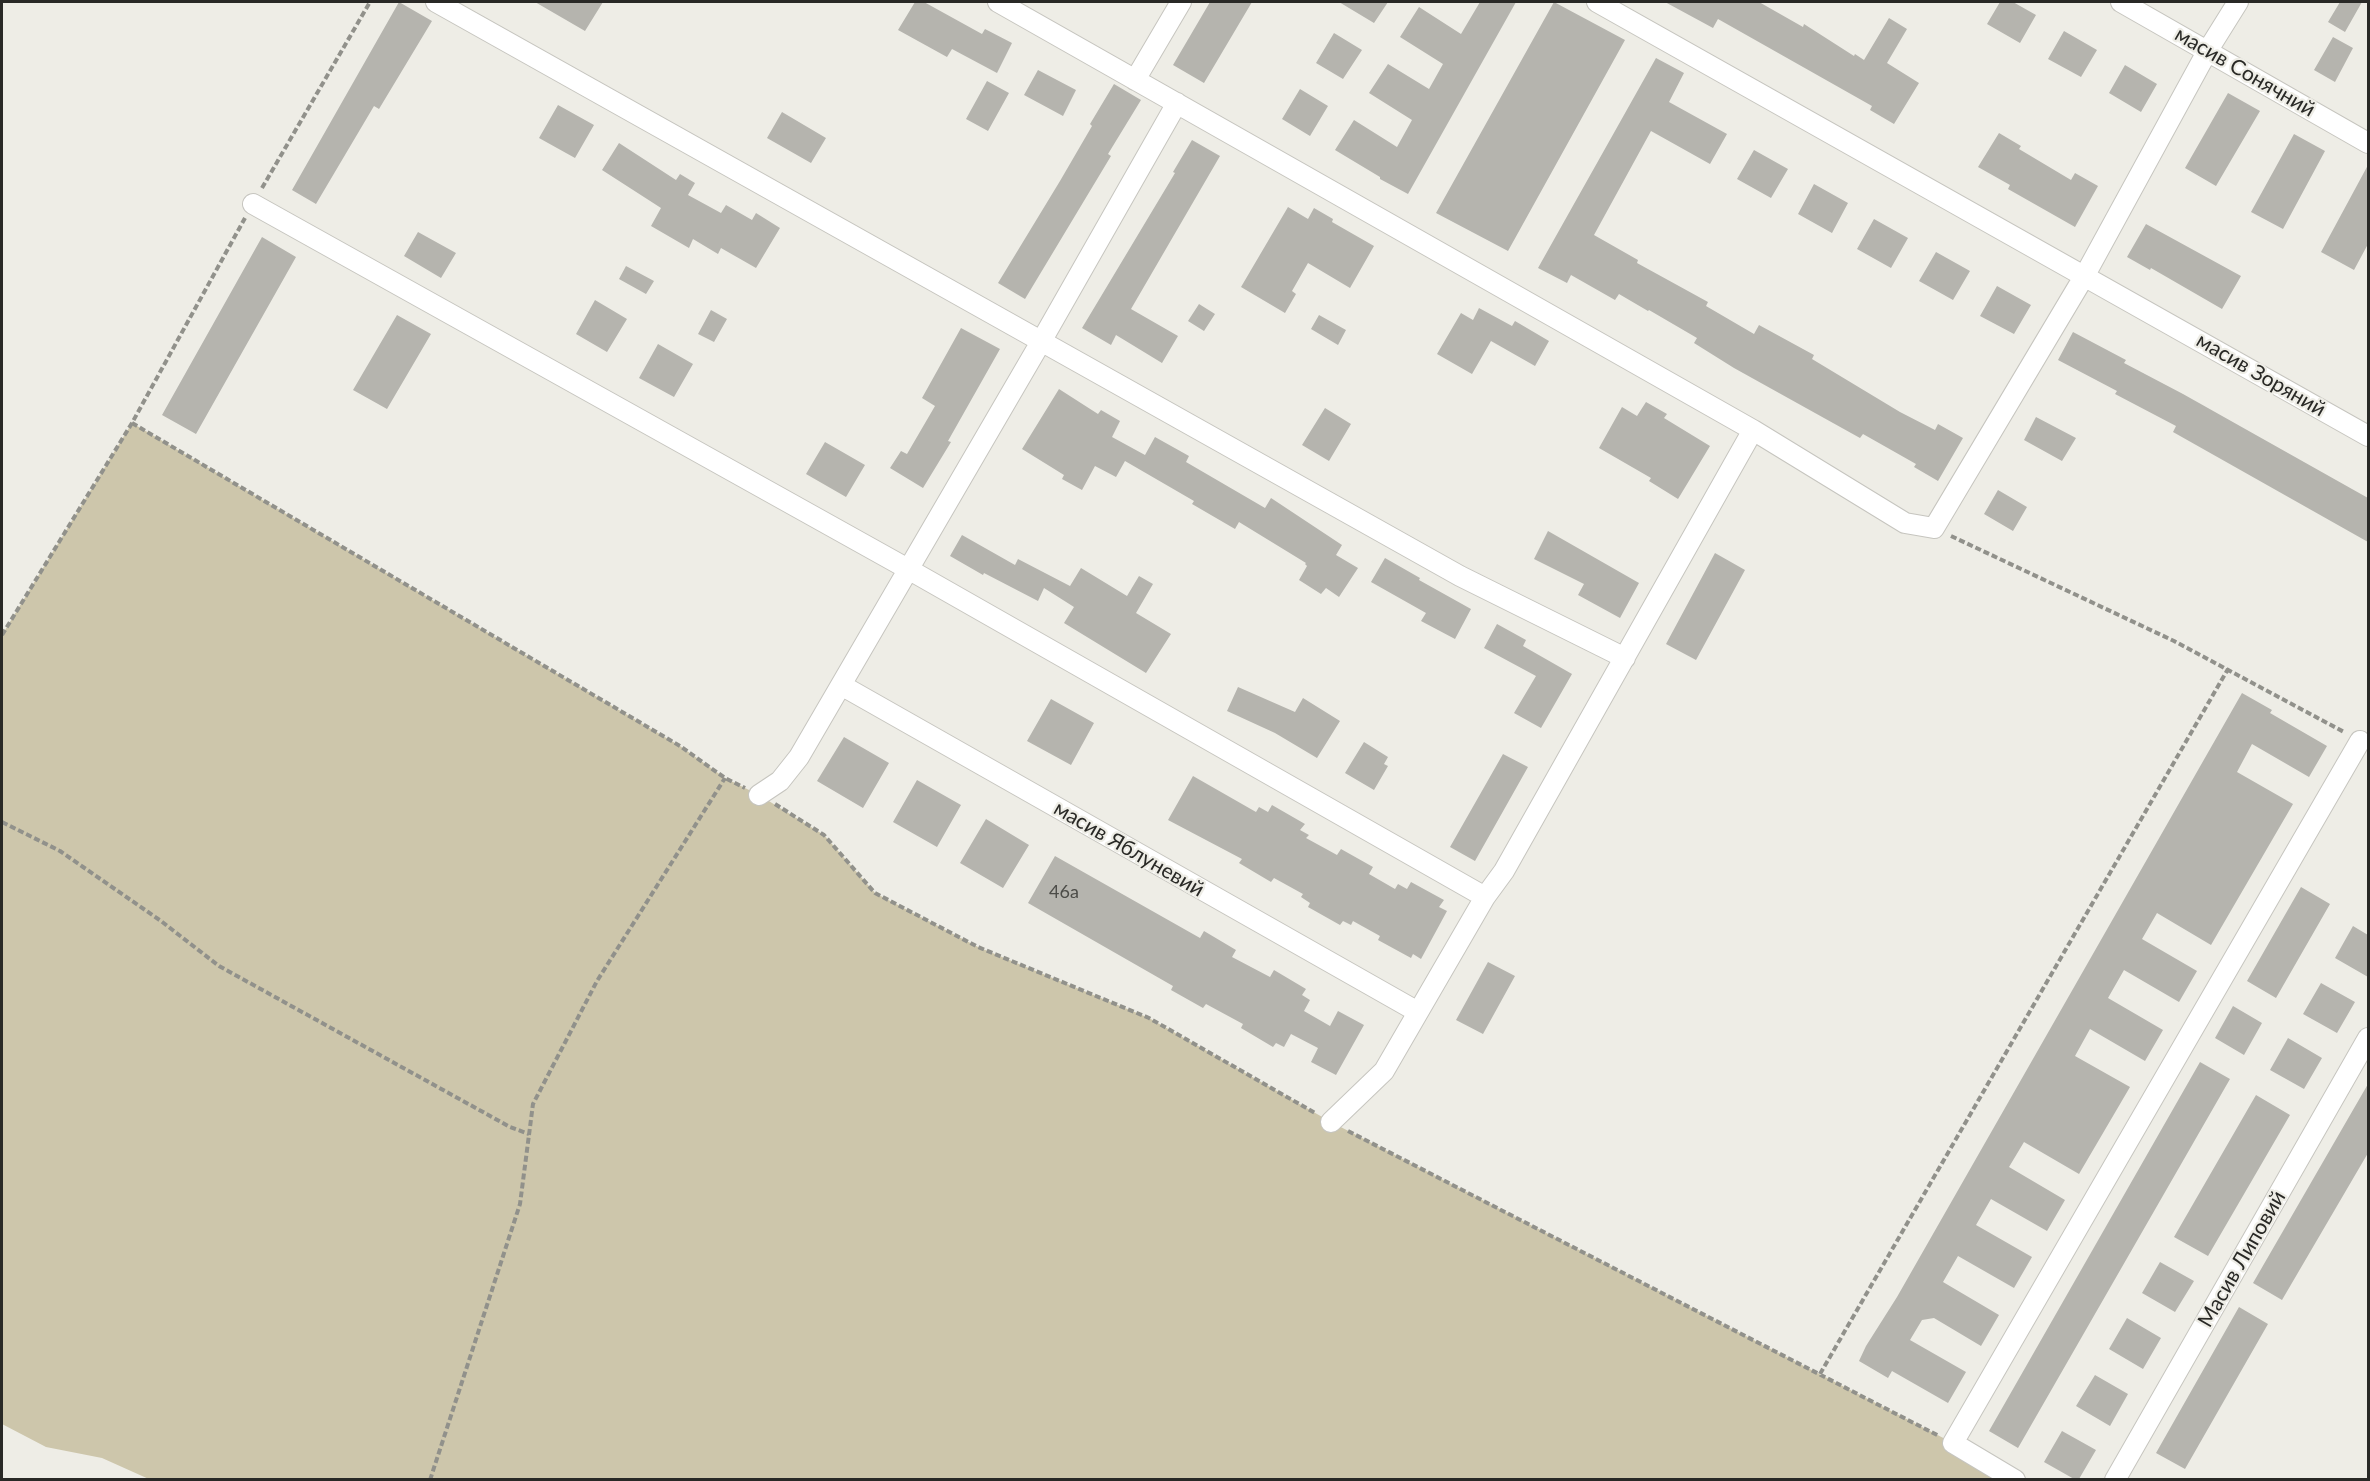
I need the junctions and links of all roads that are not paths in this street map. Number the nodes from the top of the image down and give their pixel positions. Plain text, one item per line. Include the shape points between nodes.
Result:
1 (436, 2) edge
2 (998, 2) edge
3 (1181, 2) edge
4 (1597, 2) edge
5 (2121, 2) edge
6 (2238, 2) edge
7 (2208, 50) junction
8 (1135, 80) junction
9 (1177, 103) junction
10 (2368, 143) edge
11 (253, 204) dead end
12 (2085, 275) junction
13 (1042, 340) junction
14 (1753, 430) junction
15 (2368, 436) edge
16 (908, 569) junction
17 (1624, 658) junction
18 (841, 685) junction
19 (2361, 741) road end
20 (759, 795) road end
21 (1485, 897) junction
22 (1418, 1012) junction
23 (2368, 1038) edge
24 (1331, 1122) road end
25 (2015, 1479) edge
26 (2115, 1479) edge

1 - 13 street
2 - 8 street
3 - 8 street
4 - 12 street, масив Зоряний
5 - 7 street, масив Сонячний
6 - 7 street
7 - 10 street, масив Сонячний
7 - 12 street
8 - 9 street
9 - 13 street
9 - 14 street
11 - 16 street
12 - 14 street via 1934,528 1905,523
12 - 15 street, масив Зоряний
13 - 16 street
13 - 17 street via 1460,576
14 - 17 street
16 - 18 street
16 - 21 street
17 - 21 street via 1504,871
18 - 20 street via 799,757 780,781
18 - 22 street, масив Яблуневий
19 - 25 street via 1953,1443
21 - 22 street
22 - 24 street via 1384,1071
23 - 26 street, Масив Липовий

